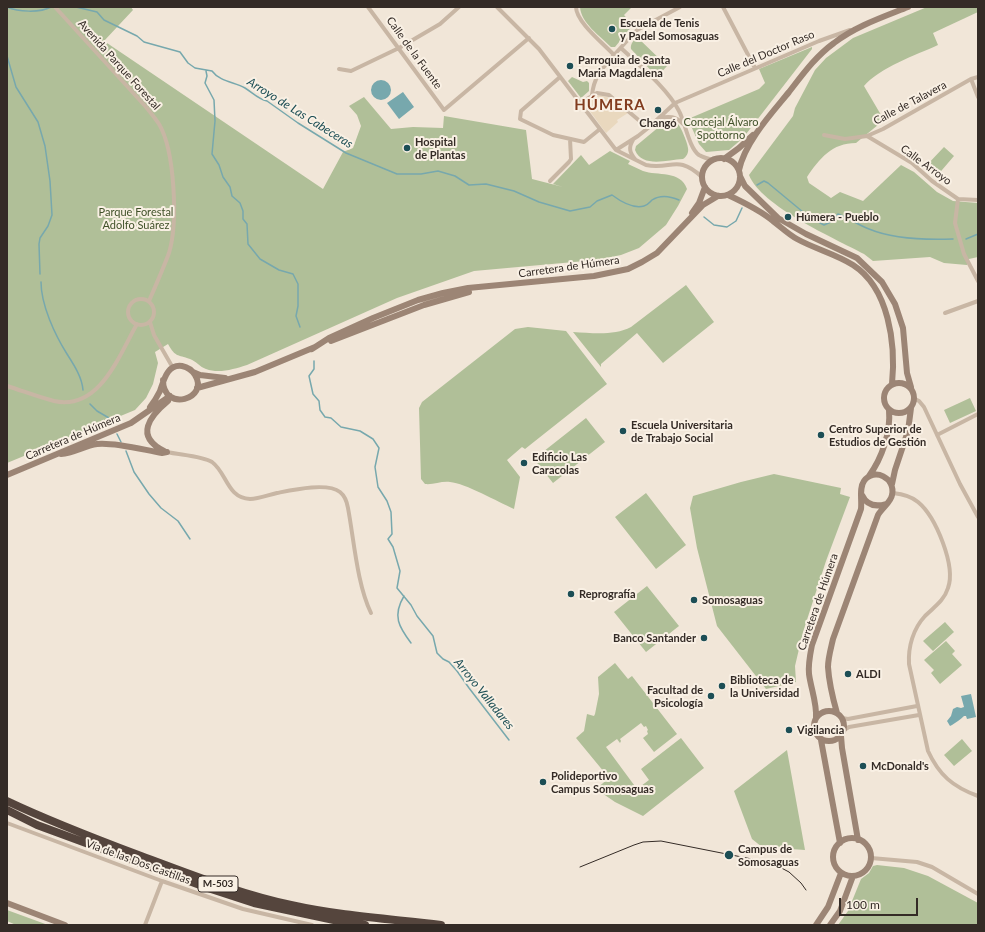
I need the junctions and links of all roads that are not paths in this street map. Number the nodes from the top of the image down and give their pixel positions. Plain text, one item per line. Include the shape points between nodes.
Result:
1 (368, 7) edge
2 (459, 7) edge
3 (497, 7) edge
4 (576, 7) edge
5 (680, 7) edge
6 (723, 7) edge
7 (908, 7) edge
8 (56, 8) edge
9 (865, 25) junction
10 (529, 38) junction
11 (399, 48) junction
12 (621, 48) junction
13 (614, 55) junction
14 (755, 68) junction
15 (339, 69) dead end
16 (560, 77) junction
17 (978, 77) edge
18 (971, 79) junction
19 (594, 82) junction
20 (600, 92) junction
21 (592, 95) junction
22 (978, 97) edge
23 (675, 103) junction
24 (582, 105) junction
25 (659, 118) junction
26 (685, 127) junction
27 (761, 127) junction
28 (648, 128) junction
29 (600, 129) junction
30 (824, 135) dead end
31 (867, 136) junction
32 (570, 139) junction
33 (634, 139) junction
34 (616, 150) junction
35 (724, 159) junction
36 (714, 160) junction
37 (637, 161) junction
38 (739, 173) junction
39 (702, 176) junction
40 (550, 181) dead end
41 (705, 187) junction
42 (728, 195) junction
43 (718, 196) junction
44 (958, 199) junction
45 (978, 200) edge
46 (686, 223) junction
47 (978, 281) edge
48 (149, 301) junction
49 (978, 301) edge
50 (945, 313) dead end
51 (150, 322) junction
52 (136, 324) junction
53 (173, 368) junction
54 (191, 370) junction
55 (231, 379) junction
56 (163, 380) junction
57 (892, 384) junction
58 (7, 386) edge
59 (911, 387) junction
60 (197, 388) junction
61 (171, 397) junction
62 (915, 399) junction
63 (911, 408) junction
64 (889, 410) junction
65 (978, 414) edge
66 (144, 415) junction
67 (937, 435) junction
68 (167, 452) junction
69 (57, 454) junction
70 (7, 475) edge
71 (869, 476) junction
72 (892, 485) junction
73 (893, 493) junction
74 (862, 494) junction
75 (886, 504) junction
76 (978, 517) edge
77 (371, 613) dead end
78 (917, 706) junction
79 (920, 715) junction
80 (840, 716) junction
81 (816, 718) junction
82 (844, 730) junction
83 (841, 736) junction
84 (821, 740) junction
85 (978, 796) edge
86 (7, 801) edge
87 (7, 810) edge
88 (7, 814) edge
89 (7, 823) edge
90 (37, 825) junction
91 (858, 840) junction
92 (840, 843) junction
93 (871, 858) junction
94 (841, 873) junction
95 (853, 876) junction
96 (162, 880) junction
97 (978, 894) edge
98 (7, 903) edge
99 (65, 925) edge
100 (145, 925) edge
101 (312, 925) edge
102 (365, 925) edge
103 (440, 925) edge
104 (816, 925) edge
105 (830, 925) edge

1 - 11 street, Calle de la Fuente
2 - 11 street via 440,24
3 - 10 street
4 - 13 street via 582,22
5 - 12 street via 638,30
6 - 14 street
7 - 9 street
8 - 48 street, Avenida Parque Forestal via 146,107 159,124 166,141 172,177 174,225 169,252
9 - 14 street, Calle del Doctor Raso via 818,41
9 - 27 street via 819,55
10 - 11 street, Calle de la Fuente via 444,110
10 - 16 street
11 - 15 street via 351,71
12 - 13 street
12 - 23 street
13 - 19 street
14 - 23 street, Calle del Doctor Raso
16 - 24 street
16 - 32 street via 521,111 520,119 553,135
17 - 18 street, Calle de Talavera
18 - 22 street
18 - 31 street, Calle de Talavera
19 - 20 street
19 - 21 street
20 - 21 street
20 - 28 street via 609,95
21 - 24 street
23 - 25 street, Calle del Doctor Raso
23 - 26 street
24 - 29 street
25 - 26 street via 675,117
25 - 28 street, Calle del Doctor Raso
26 - 36 street via 697,153
27 - 35 street
27 - 38 street via 740,161
28 - 33 street, Calle del Doctor Raso
29 - 32 street via 584,142
29 - 34 street
30 - 31 street, Calle de Talavera via 845,139
31 - 44 street, Calle Arroyo via 912,163
32 - 40 street via 571,159
33 - 34 street, Calle del Doctor Raso
33 - 37 street via 630,152
34 - 37 street
35 - 36 street
35 - 38 street via 730,161
36 - 39 street via 704,169
37 - 39 street via 651,166 685,164
38 - 42 street via 737,188
38 - 59 street via 744,186 778,218 856,258 882,282 895,304 902,328
39 - 41 street
41 - 43 street via 710,193
41 - 46 street, Carretera de Húmera
42 - 43 street
42 - 57 street via 760,212 798,240 853,265 866,275 883,303 889,326 894,373
43 - 46 street, Carretera de Húmera via 703,205
44 - 45 street, Calle Arroyo
44 - 47 street via 955,223 964,254
46 - 55 street, Carretera de Húmera via 656,253 628,269 594,276 468,288 418,300 312,348 255,372
48 - 51 street via 154,307
48 - 52 street via 141,299 131,304 128,311 130,319
49 - 50 street
51 - 52 street
51 - 53 street via 154,335
52 - 58 street via 109,374 92,392 77,401 55,401
53 - 54 street via 183,366
53 - 56 street via 167,372
54 - 55 street, Carretera de Húmera via 200,376
54 - 60 street via 198,382
55 - 60 street, Carretera de Húmera
56 - 61 street via 165,390
56 - 66 street, Carretera de Húmera via 154,402
57 - 59 street via 901,382
57 - 64 street via 884,394
59 - 62 street
60 - 61 street via 186,399
61 - 66 street, Carretera de Húmera
61 - 68 street via 149,422 147,432 153,444
62 - 63 street
62 - 67 street via 924,407
63 - 64 street via 902,413
63 - 72 street via 908,431
64 - 71 street via 889,427 884,445
65 - 67 street
66 - 69 street, Carretera de Húmera
67 - 76 street
68 - 69 street via 98,444 69,454
68 - 77 street via 212,462 235,494 243,498 258,498 291,490 321,487 341,493 346,500 362,589
69 - 70 street, Carretera de Húmera
71 - 72 street via 883,475
71 - 74 street via 864,481
72 - 73 street
73 - 75 street
73 - 78 street via 911,497 919,502 943,542 949,565 950,578 946,594 922,619 909,650
74 - 75 street via 864,500 870,504
74 - 81 street, Carretera de Húmera via 861,509 810,652 809,674
75 - 80 street via 878,515 833,640 828,666 834,701
78 - 79 street
78 - 80 street via 848,719
79 - 82 street
79 - 85 street via 928,751 934,763 947,779
80 - 81 street via 828,711 820,713
80 - 82 street
81 - 84 street via 814,728
82 - 83 street
83 - 84 street via 835,741
83 - 91 street
84 - 92 street
86 - 103 highway, M-503 via 44,819 255,896 332,912
87 - 90 highway, M-503
88 - 90 highway, M-503
89 - 96 street, Vía de las Dos Castillas
90 - 102 highway, M-503 via 254,903
91 - 92 street via 845,840
91 - 93 street via 870,850
92 - 94 street via 833,856 835,866
93 - 95 street via 868,868
93 - 97 street via 917,862 932,867
94 - 95 street
94 - 104 street via 828,907
95 - 105 street via 840,911
96 - 100 street
96 - 101 street, Vía de las Dos Castillas via 243,909
98 - 99 street

